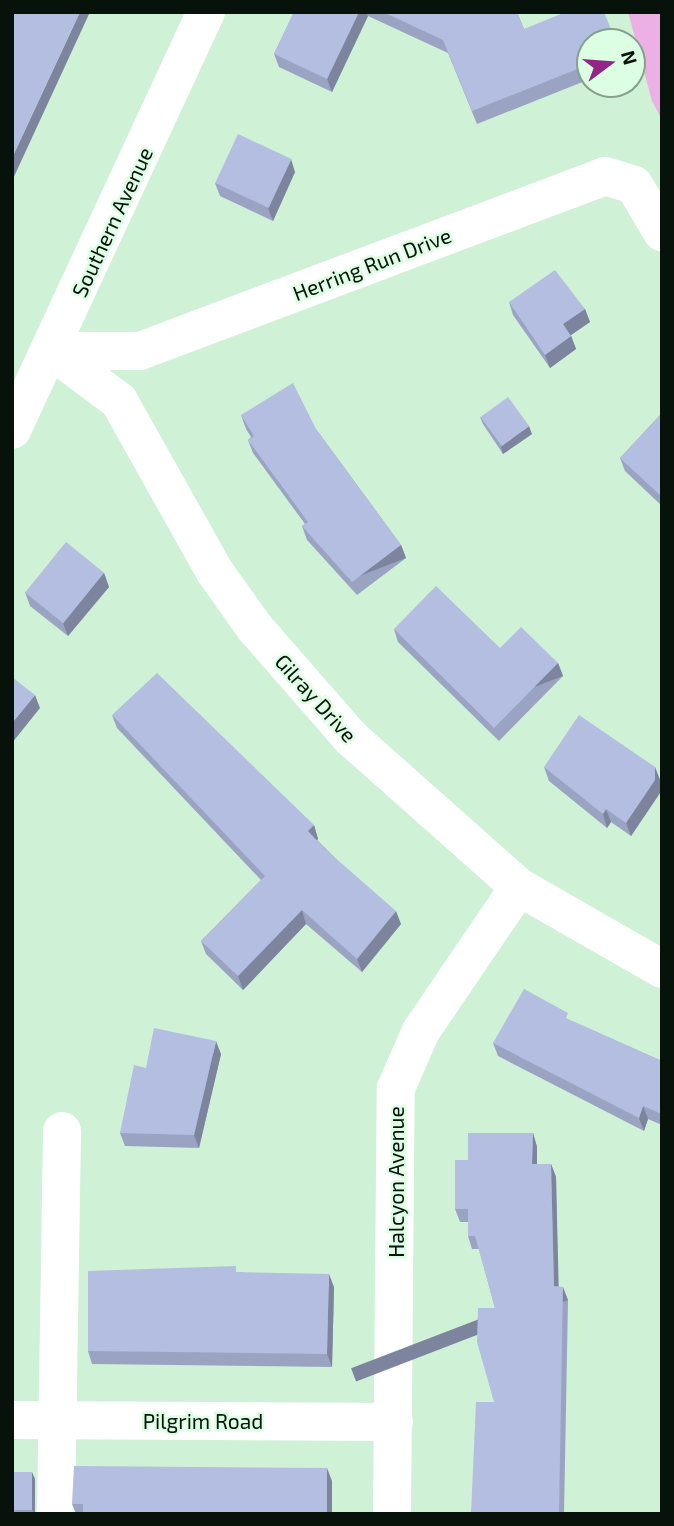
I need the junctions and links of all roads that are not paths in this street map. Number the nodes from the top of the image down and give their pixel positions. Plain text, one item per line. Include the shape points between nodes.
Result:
1 (206, 12) edge
2 (662, 232) edge
3 (52, 351) junction
4 (12, 430) edge
5 (519, 887) junction
6 (662, 969) edge
7 (62, 1131) dead end
8 (12, 1420) edge
9 (57, 1420) junction
10 (394, 1422) junction
11 (56, 1514) edge
12 (392, 1514) edge

1 - 3 street, Southern Avenue
2 - 3 street, Herring Run Drive via 634,185 605,176 141,351
3 - 4 street, Southern Avenue
3 - 5 street, Gilray Drive via 119,401 215,572 298,680 408,794
5 - 6 street, Gilray Drive
5 - 10 street, Halcyon Avenue via 421,1031 396,1088
7 - 9 street
8 - 9 street, Pilgrim Road
9 - 10 street, Pilgrim Road
9 - 11 street
10 - 12 street, Halcyon Avenue

